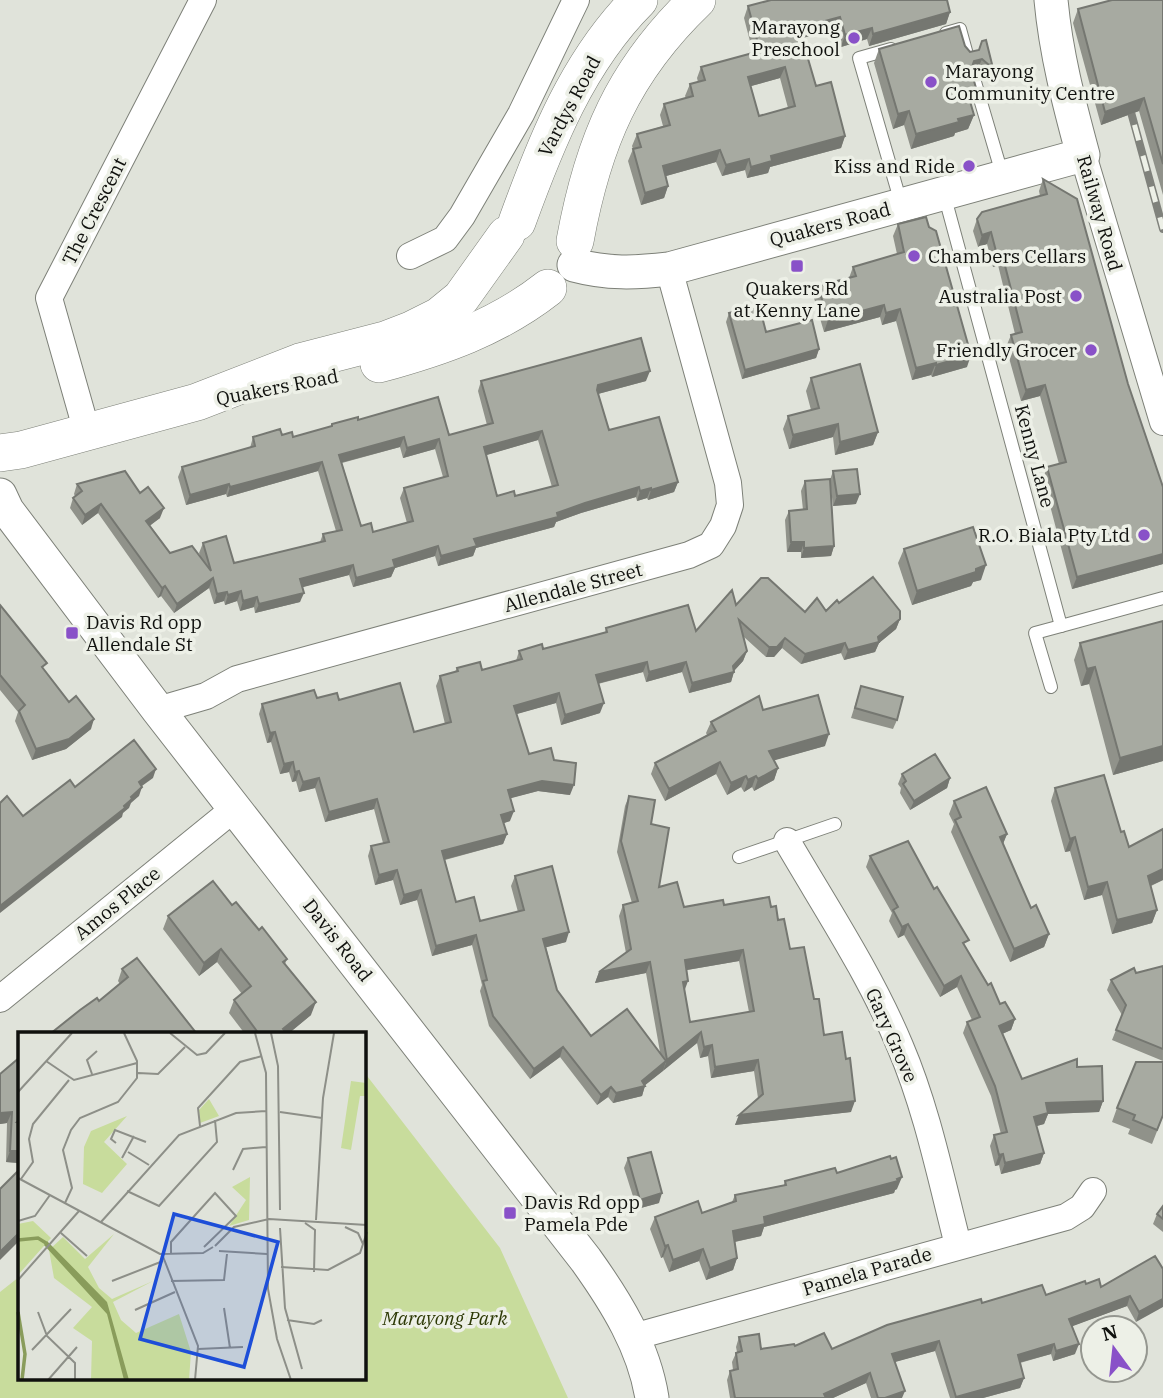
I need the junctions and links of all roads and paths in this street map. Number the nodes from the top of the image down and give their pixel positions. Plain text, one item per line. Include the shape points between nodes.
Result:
1 (203, 0) edge
2 (576, 0) edge
3 (639, 0) edge
4 (697, 0) edge
5 (1051, 0) edge
6 (935, 36) edge
7 (910, 43) edge
8 (968, 58) edge
9 (975, 82) edge
10 (1083, 155) junction
11 (1003, 177) junction
12 (944, 193) junction
13 (902, 205) junction
14 (511, 229) junction
15 (410, 256) dead end
16 (566, 264) junction
17 (669, 269) junction
18 (197, 402) junction
19 (1163, 422) edge
20 (87, 432) junction
21 (0, 453) edge
22 (0, 495) edge
23 (9, 528) edge
24 (1163, 598) edge
25 (1061, 626) junction
26 (1051, 687) dead end
27 (158, 710) junction
28 (235, 808) junction
29 (835, 824) dead end
30 (787, 841) junction
31 (739, 857) dead end
32 (0, 999) edge
33 (1093, 1191) dead end
34 (958, 1245) junction
35 (633, 1337) junction
36 (652, 1398) edge

1 - 20 street, The Crescent via 49,298
2 - 15 street via 521,114 462,216 445,239
3 - 14 main road, Vardys Road via 617,22 579,78
4 - 16 main road via 630,80 597,150
5 - 10 street, Railway Road via 1063,82
6 - 8 lane via 960,29
7 - 13 lane via 859,58
9 - 11 lane
10 - 11 street, Quakers Road
10 - 19 street, Railway Road
11 - 12 street, Quakers Road
12 - 13 street, Quakers Road
12 - 25 lane, Kenny Lane
13 - 17 street, Quakers Road
14 - 16 main road via 527,216 551,216 561,222 570,230
14 - 16 main road via 502,258 506,270 524,286 536,289
14 - 18 main road, Quakers Road via 461,298 439,316 385,340 299,362
16 - 17 street, Quakers Road via 630,274
16 - 18 main road, Quakers Road via 508,316 478,331 419,353 305,384
17 - 27 street, Allendale Street via 728,483 730,505 710,545 689,555 237,679 206,696
18 - 20 main road, Quakers Road
20 - 21 main road, Quakers Road
22 - 23 street, Davis Road
23 - 27 street, Davis Road
24 - 25 lane
25 - 26 lane via 1035,633
27 - 28 street, Davis Road
28 - 32 street, Amos Place
28 - 35 street, Davis Road via 586,1260
29 - 30 lane
30 - 31 lane
30 - 34 street, Gary Grove via 875,993 901,1048
33 - 34 street, Pamela Parade via 1083,1207 1066,1217
34 - 35 street, Pamela Parade
35 - 36 street, Davis Road

